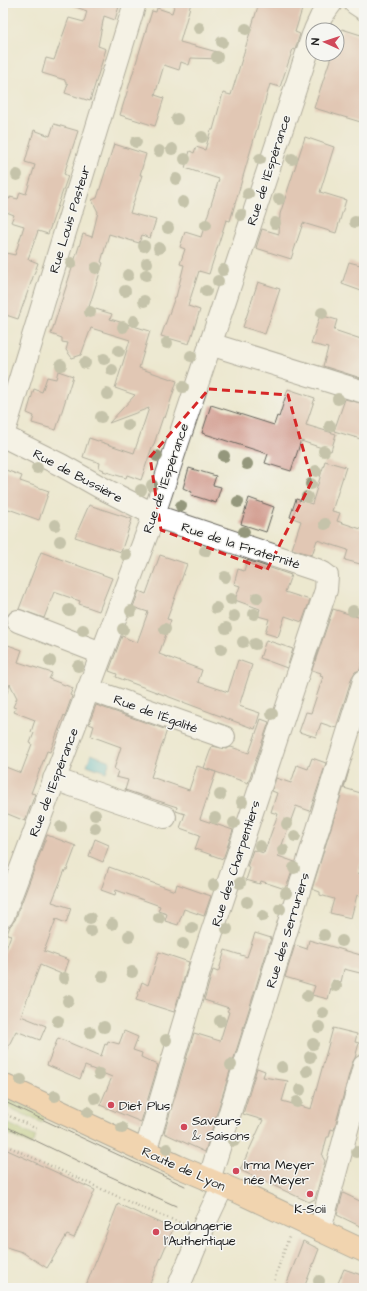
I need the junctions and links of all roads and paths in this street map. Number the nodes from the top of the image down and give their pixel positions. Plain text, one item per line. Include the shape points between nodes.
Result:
1 (135, 3) edge
2 (331, 3) edge
3 (355, 3) edge
4 (364, 9) edge
5 (319, 22) edge
6 (305, 59) edge
7 (210, 344) junction
8 (364, 392) edge
9 (3, 436) edge
10 (153, 515) junction
11 (327, 576) joint
12 (18, 622) dead end
13 (101, 653) junction
14 (364, 681) edge
15 (88, 689) junction
16 (224, 737) dead end
17 (54, 778) junction
18 (165, 817) dead end
19 (3, 916) edge
20 (364, 1066) edge
21 (3, 1085) edge
22 (3, 1113) edge
23 (39, 1130) dead end
24 (3, 1144) edge
25 (145, 1151) junction
26 (216, 1183) junction
27 (295, 1219) junction
28 (206, 1221) junction
29 (320, 1230) junction
30 (364, 1252) edge
31 (178, 1288) edge
32 (273, 1288) edge

1 - 9 street, Rue Louis Pasteur
2 - 5 street
3 - 4 street
6 - 7 street, Rue de l'Espérance
7 - 8 street
7 - 10 street, Rue de l'Espérance
9 - 10 street, Rue de Bussière
10 - 11 street, Rue de la Fraternité via 317,570
10 - 13 street, Rue de l'Espérance
11 - 25 street, Rue des Charpentiers via 326,590 201,965
12 - 13 street
13 - 15 street, Rue de l'Espérance
14 - 26 street, Rue des Serruriers
15 - 16 street, Rue de l'Égalité
15 - 17 street, Rue de l'Espérance
17 - 18 street
17 - 19 street, Rue de l'Espérance
20 - 29 street
21 - 25 main road, Route de Lyon
22 - 23 path
24 - 28 path via 145,1209 186,1224
25 - 26 main road, Route de Lyon
26 - 27 main road, Route de Lyon
26 - 28 street, Rue des Serruriers
27 - 29 main road, Route de Lyon
27 - 32 path
28 - 31 street, Rue des Serruriers
29 - 30 main road, Route de Lyon

